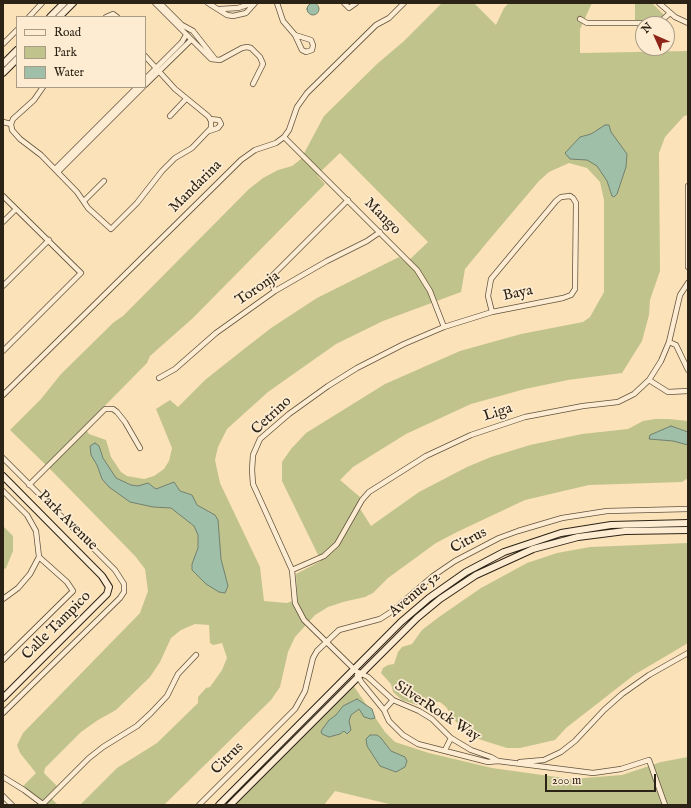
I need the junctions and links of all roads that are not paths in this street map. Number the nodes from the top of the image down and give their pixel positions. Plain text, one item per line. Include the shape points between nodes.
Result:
1 (42, 3) edge
2 (64, 3) edge
3 (73, 3) edge
4 (155, 3) edge
5 (160, 3) edge
6 (208, 3) edge
7 (254, 3) edge
8 (276, 3) edge
9 (344, 3) edge
10 (356, 3) edge
11 (404, 3) edge
12 (660, 3) edge
13 (218, 9) junction
14 (235, 9) junction
15 (670, 13) junction
16 (30, 16) edge
17 (51, 16) edge
18 (60, 16) edge
19 (236, 16) junction
20 (580, 19) dead end
21 (688, 23) edge
22 (16, 31) edge
23 (295, 34) dead end
24 (186, 35) junction
25 (195, 35) junction
26 (190, 40) junction
27 (3, 44) edge
28 (16, 51) edge
29 (146, 57) edge
30 (215, 59) junction
31 (16, 60) edge
32 (3, 64) edge
33 (158, 70) junction
34 (3, 73) edge
35 (146, 78) edge
36 (146, 84) edge
37 (252, 84) dead end
38 (42, 88) edge
39 (136, 90) edge
40 (186, 99) junction
41 (170, 116) dead end
42 (210, 119) junction
43 (3, 122) edge
44 (11, 124) junction
45 (210, 130) junction
46 (284, 137) junction
47 (56, 170) junction
48 (104, 181) dead end
49 (688, 186) edge
50 (3, 196) edge
51 (348, 200) junction
52 (84, 201) junction
53 (16, 209) junction
54 (3, 222) edge
55 (380, 232) junction
56 (49, 240) junction
57 (688, 267) edge
58 (688, 283) edge
59 (3, 286) edge
60 (275, 291) junction
61 (492, 312) junction
62 (444, 327) junction
63 (669, 342) junction
64 (3, 350) edge
65 (688, 370) edge
66 (159, 378) dead end
67 (649, 380) junction
68 (688, 391) edge
69 (3, 395) edge
70 (140, 448) dead end
71 (3, 458) edge
72 (3, 476) edge
73 (30, 485) junction
74 (3, 491) edge
75 (688, 509) edge
76 (688, 523) edge
77 (688, 530) edge
78 (39, 557) junction
79 (292, 570) junction
80 (109, 587) joint
81 (3, 600) edge
82 (326, 641) junction
83 (688, 653) edge
84 (196, 655) dead end
85 (3, 660) edge
86 (357, 673) junction
87 (381, 689) junction
88 (373, 697) junction
89 (3, 698) edge
90 (393, 700) junction
91 (384, 710) junction
92 (3, 713) edge
93 (452, 738) junction
94 (445, 750) junction
95 (498, 761) junction
96 (505, 762) junction
97 (3, 777) edge
98 (3, 796) edge
99 (12, 805) edge
100 (44, 805) edge
101 (198, 805) edge
102 (219, 805) edge
103 (230, 805) edge
104 (665, 805) edge

1 - 16 street
2 - 17 main road
3 - 18 main road
4 - 24 street
5 - 25 street via 182,25 193,30
6 - 13 street
7 - 14 street
7 - 19 street via 246,13
8 - 23 street via 283,21
9 - 10 street via 349,8
11 - 46 street via 389,18 376,25 307,93 297,107
12 - 15 street
13 - 14 street
13 - 19 street via 227,15
14 - 19 street
15 - 20 street via 661,21 654,23 587,23
15 - 21 street
22 - 27 street
24 - 26 street
24 - 33 street
25 - 26 street
25 - 30 street
26 - 30 street via 211,59
26 - 33 street
28 - 32 main road
29 - 33 street
30 - 37 street via 224,59 242,48 251,48 263,64
31 - 34 main road
33 - 35 street
33 - 36 street
33 - 40 street
38 - 44 street
39 - 47 street
40 - 41 street
40 - 42 street via 198,106
42 - 45 street
42 - 45 street via 219,120 221,124 218,128
43 - 44 street
44 - 47 street via 12,130 20,139
45 - 52 street via 192,148 175,158 111,229
46 - 51 street, Mango
46 - 69 street, Mandarina via 276,143 255,150 241,160
47 - 52 street
48 - 52 street
49 - 57 street
50 - 53 street
51 - 55 street, Mango
51 - 60 street via 273,275 270,280
53 - 54 street
53 - 56 street
55 - 60 street, Toronja
55 - 62 street, Mango via 418,270 430,291
56 - 59 street
56 - 64 street via 81,273
58 - 63 street, Liga via 677,304
60 - 66 street, Toronja via 216,333 175,370
61 - 61 street, Baya via 488,296 491,279 556,201 566,196 573,198 576,203 575,289 571,295
61 - 62 street, Cetrino
62 - 79 street, Cetrino via 404,344 345,375 289,414 260,439 253,455 253,484
63 - 65 street via 676,345
63 - 67 street, Liga
67 - 68 street via 668,392
67 - 79 street, Liga via 634,394 618,402 524,417 471,435 426,456 369,492 337,544 324,556
70 - 73 street via 117,412 105,409
71 - 73 street
72 - 80 main road, Park Avenue via 102,576
73 - 92 street via 115,570 124,584 124,592
74 - 78 street via 27,515 36,531
75 - 82 street, Citrus via 607,511 562,518 518,531 455,561 432,576 380,619 339,630
76 - 86 main road, Avenue 52 via 595,526 561,533 504,552 466,572 429,598 401,622
77 - 86 main road, Avenue 52 via 601,533 554,542 513,557 476,575 440,599
78 - 81 street via 30,574
78 - 85 street via 67,582 73,591
79 - 82 street, Cetrino via 293,592 298,611
80 - 89 main road, Calle Tampico via 107,594
82 - 86 street, Cetrino
82 - 101 street, Citrus via 313,658 305,691 295,709
83 - 96 street via 622,694 561,752 544,760
84 - 100 street via 178,674 167,696 151,714 89,758
86 - 87 street, SilverRock Way via 368,677
86 - 88 street, SilverRock Way
86 - 102 main road, Avenue 52
86 - 103 main road, Avenue 52
87 - 88 street
87 - 90 street, SilverRock Way
88 - 91 street, SilverRock Way
90 - 91 street
90 - 93 street, SilverRock Way via 420,711
91 - 94 street, SilverRock Way via 388,721 403,735 418,744
93 - 94 street
93 - 95 street, SilverRock Way via 471,750
94 - 95 street, SilverRock Way via 488,762
95 - 96 street, SilverRock Way
96 - 104 street, SilverRock Way via 593,773 621,769 650,760
97 - 100 street
98 - 99 street

